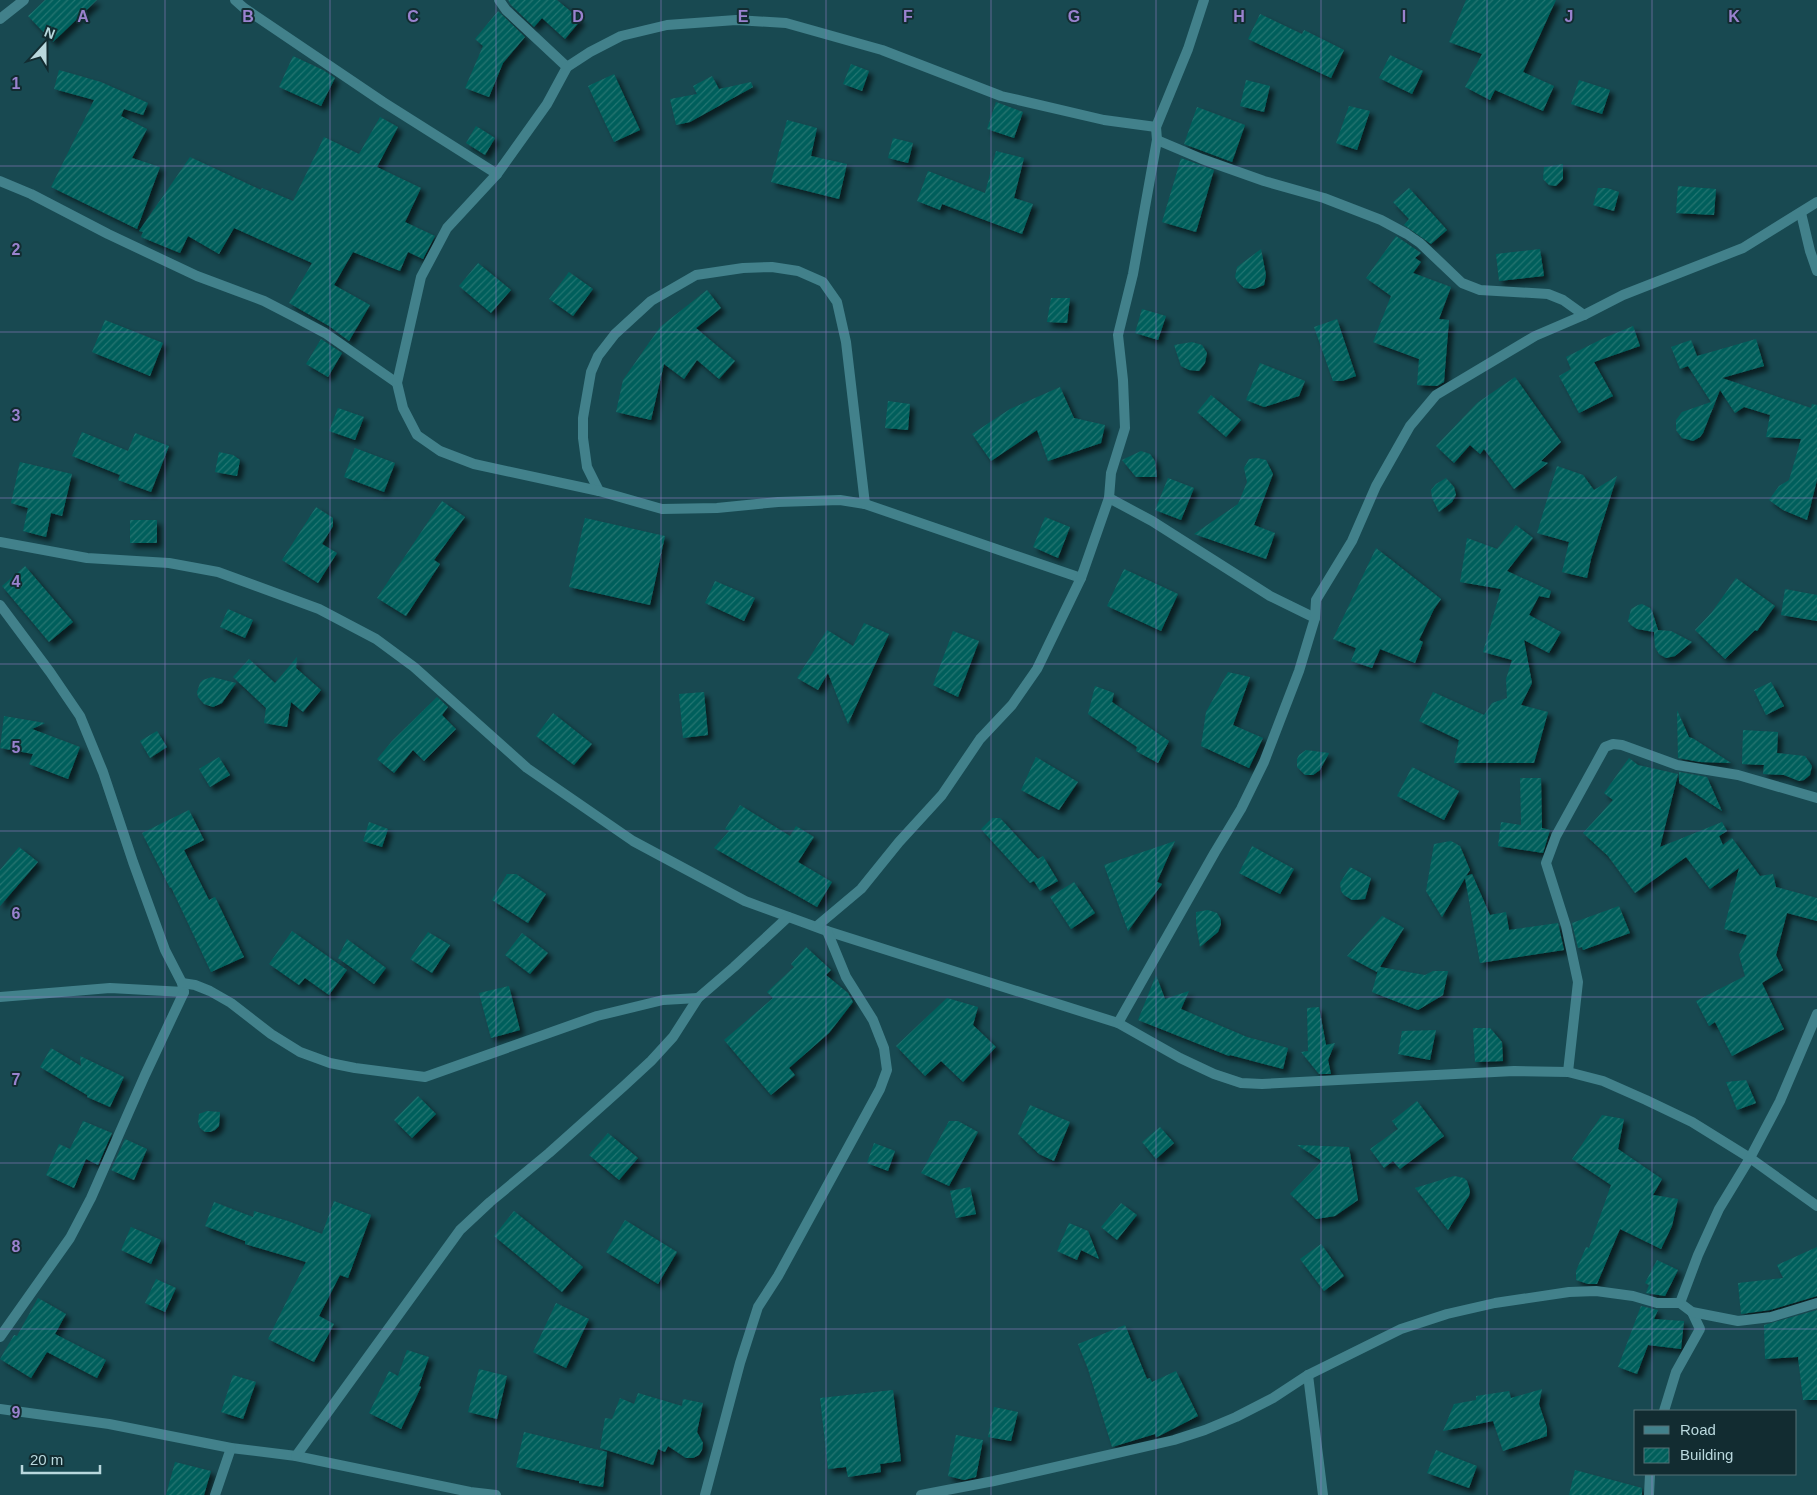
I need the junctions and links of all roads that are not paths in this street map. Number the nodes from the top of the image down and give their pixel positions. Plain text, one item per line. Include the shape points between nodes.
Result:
1 (24, 0) edge
2 (234, 0) edge
3 (499, 0) edge
4 (1204, 0) edge
5 (0, 19) edge
6 (568, 67) junction
7 (1156, 127) junction
8 (1157, 140) junction
9 (497, 174) junction
10 (0, 181) edge
11 (1817, 202) edge
12 (1801, 213) junction
13 (1817, 271) edge
14 (1584, 315) junction
15 (397, 383) junction
16 (599, 491) junction
17 (1109, 498) junction
18 (865, 504) junction
19 (0, 542) edge
20 (1082, 578) junction
21 (0, 605) edge
22 (1314, 618) junction
23 (1817, 798) edge
24 (788, 917) junction
25 (817, 926) junction
26 (827, 931) junction
27 (183, 988) junction
28 (0, 997) edge
29 (698, 998) junction
30 (1817, 1014) edge
31 (1118, 1023) junction
32 (1568, 1072) junction
33 (1750, 1158) junction
34 (1817, 1206) edge
35 (1817, 1303) edge
36 (1680, 1304) junction
37 (1692, 1312) junction
38 (0, 1337) edge
39 (1308, 1375) junction
40 (0, 1409) edge
41 (1664, 1410) edge
42 (231, 1448) junction
43 (296, 1456) junction
44 (1650, 1475) edge
45 (470, 1494) edge
46 (215, 1495) edge
47 (496, 1495) edge
48 (705, 1495) edge
49 (921, 1495) edge
50 (1323, 1495) edge
51 (1649, 1495) edge

1 - 5 street
2 - 9 street via 383,102
3 - 6 street
4 - 7 street via 1188,50
6 - 7 street via 621,36 667,25 736,20 786,23 882,50 1002,96 1104,120
6 - 9 street via 547,104
7 - 8 street
8 - 14 street via 1202,159 1381,220 1420,243 1462,283 1480,290 1548,294
8 - 17 street via 1133,274 1118,335 1125,428 1111,473
9 - 15 street via 447,228 421,277
10 - 15 street via 197,276 264,301 333,339
11 - 12 street
12 - 13 street
12 - 14 street via 1743,248 1624,295
14 - 22 street via 1536,336 1436,395 1410,426 1376,486 1352,541 1316,600
15 - 16 street via 403,408 416,435 440,451 474,464
16 - 18 street via 662,509 840,500
16 - 18 street via 587,467 583,438 591,372 598,356 651,301 696,275 772,267 798,271 823,282 837,302 846,342
17 - 20 street
17 - 22 street via 1152,521 1270,596
18 - 20 street
19 - 24 street via 87,558 169,563 218,572 319,609 376,638 414,667 527,768 633,841 745,901
20 - 25 street via 1037,669 1012,705 980,739 942,795 899,842 862,890
21 - 27 street via 80,716 165,950
22 - 31 street via 1299,671 1264,762 1241,809
23 - 32 street via 1738,775 1677,765 1622,745 1605,747 1556,836 1546,863 1566,926 1578,982
24 - 25 street
24 - 29 street
25 - 26 street
26 - 31 street
26 - 48 street via 846,977 873,1020 884,1048 887,1070 880,1089 778,1276 758,1306
27 - 28 street via 110,988
27 - 29 street via 195,985 210,991 300,1052 354,1068 425,1078 597,1016 664,1000
27 - 38 street via 91,1198 70,1238
29 - 43 street via 651,1061 460,1230
30 - 33 street via 1780,1101
31 - 32 street via 1180,1058 1241,1083 1514,1071
32 - 33 street via 1603,1081 1646,1100 1692,1122
33 - 34 street
33 - 36 street via 1719,1209
35 - 37 street via 1771,1317 1738,1321
36 - 37 street
36 - 39 street via 1657,1303 1596,1291 1494,1303 1447,1314 1401,1330
37 - 41 street via 1700,1329 1676,1372
39 - 49 street via 1236,1417 1182,1437
39 - 50 street
40 - 42 street via 109,1424
42 - 43 street
42 - 46 street
43 - 45 street
44 - 51 street
45 - 47 street

